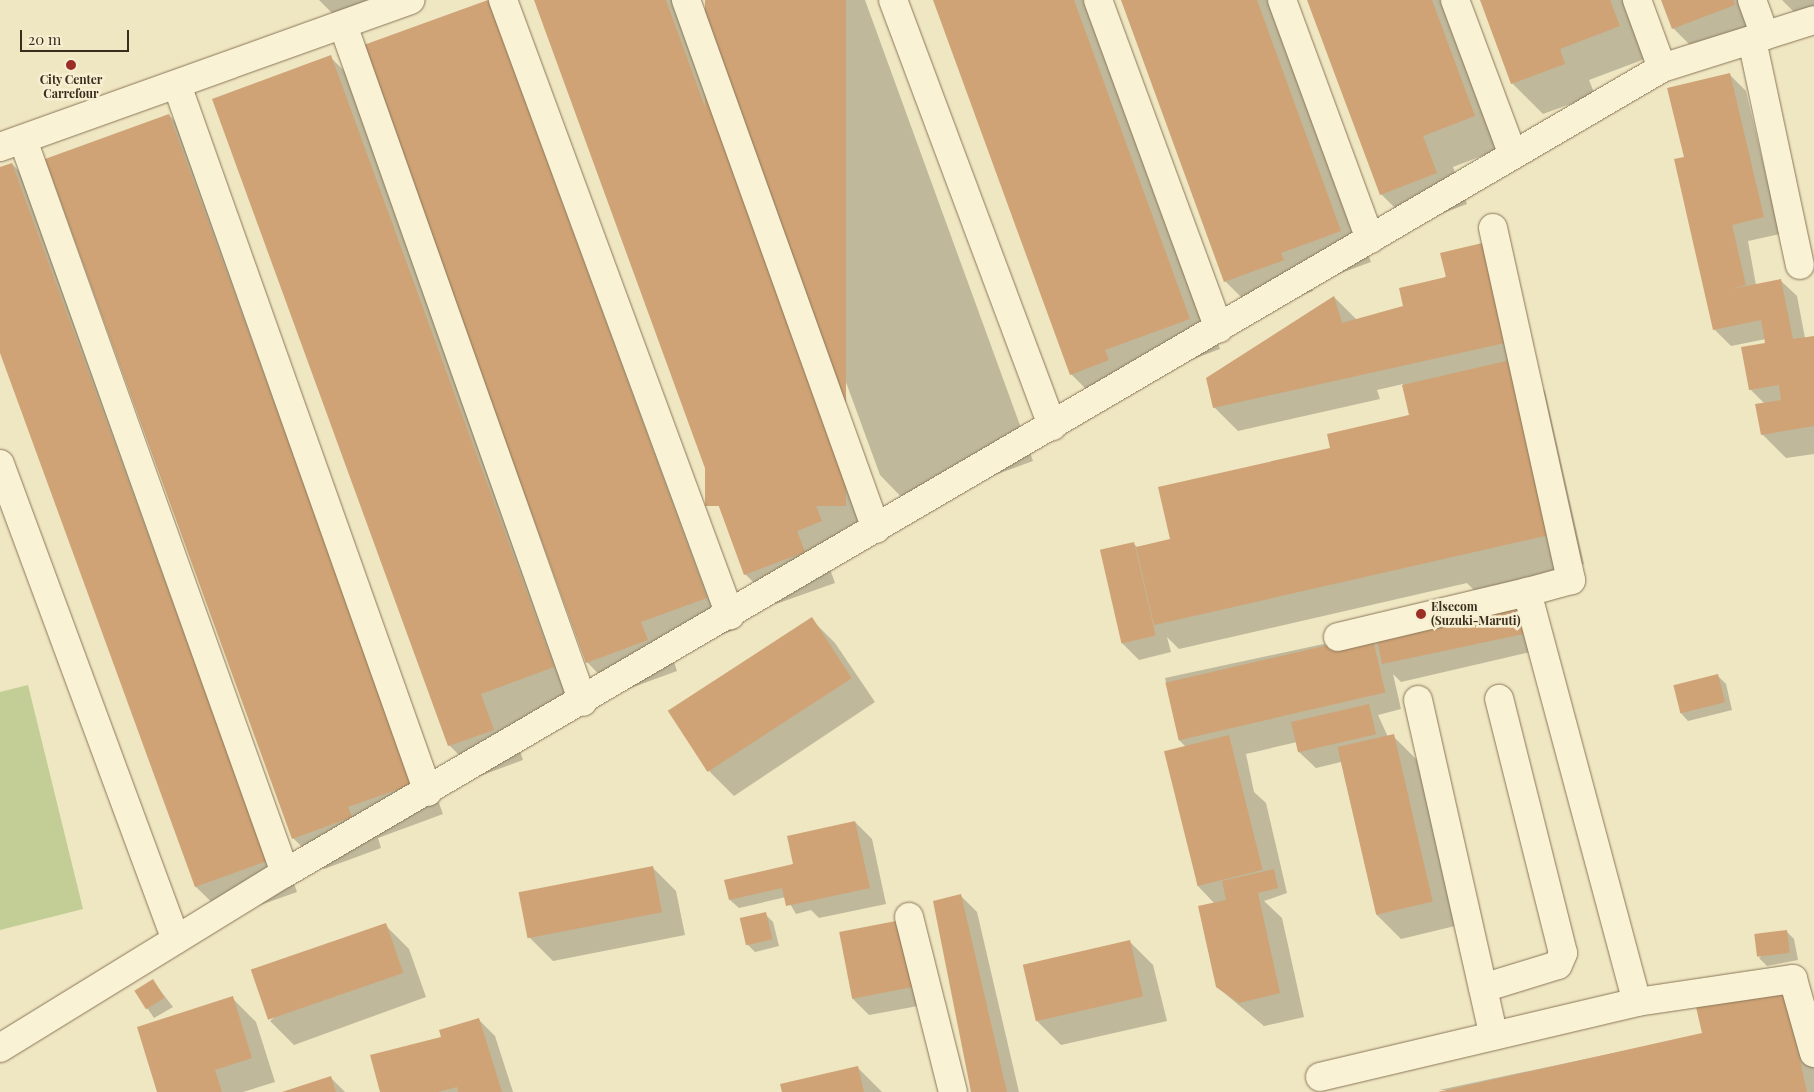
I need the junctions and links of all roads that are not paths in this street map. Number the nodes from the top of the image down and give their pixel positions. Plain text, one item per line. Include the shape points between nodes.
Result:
1 (411, 0) edge
2 (503, 0) edge
3 (686, 0) edge
4 (893, 0) edge
5 (1098, 0) edge
6 (1282, 0) edge
7 (1455, 0) edge
8 (1637, 0) edge
9 (1752, 0) edge
10 (1814, 20) edge
11 (343, 25) junction
12 (1759, 38) junction
13 (1662, 68) junction
14 (177, 85) junction
15 (11, 143) edge
16 (1514, 155) junction
17 (1493, 228) dead end
18 (1370, 239) junction
19 (1800, 265) dead end
20 (1219, 328) junction
21 (1052, 426) junction
22 (0, 464) edge
23 (876, 529) junction
24 (1527, 592) junction
25 (730, 615) junction
26 (1338, 638) dead end
27 (1499, 699) dead end
28 (1418, 700) dead end
29 (583, 702) junction
30 (428, 792) junction
31 (286, 873) junction
32 (908, 917) dead end
33 (176, 940) junction
34 (1483, 988) junction
35 (1637, 1002) junction
36 (1494, 1036) junction
37 (0, 1048) edge
38 (1814, 1053) edge
39 (1320, 1077) dead end
40 (953, 1092) edge

1 - 11 street
2 - 25 street
3 - 23 street
4 - 21 street
5 - 20 street
6 - 18 street
7 - 16 street
8 - 13 street
9 - 12 street
10 - 12 street
11 - 14 street
11 - 29 street
12 - 13 street
12 - 19 street
13 - 16 street
14 - 15 street
14 - 30 street
15 - 31 street
16 - 18 street
17 - 24 street via 1571,580
18 - 20 street
20 - 21 street
21 - 23 street
22 - 33 street
23 - 25 street
24 - 26 street
24 - 35 street
25 - 29 street
27 - 34 street via 1563,953 1558,965
28 - 34 street
29 - 30 street
30 - 31 street
31 - 33 street
32 - 40 street
33 - 37 street
34 - 36 street
35 - 36 street
35 - 38 street via 1793,979
36 - 39 street

